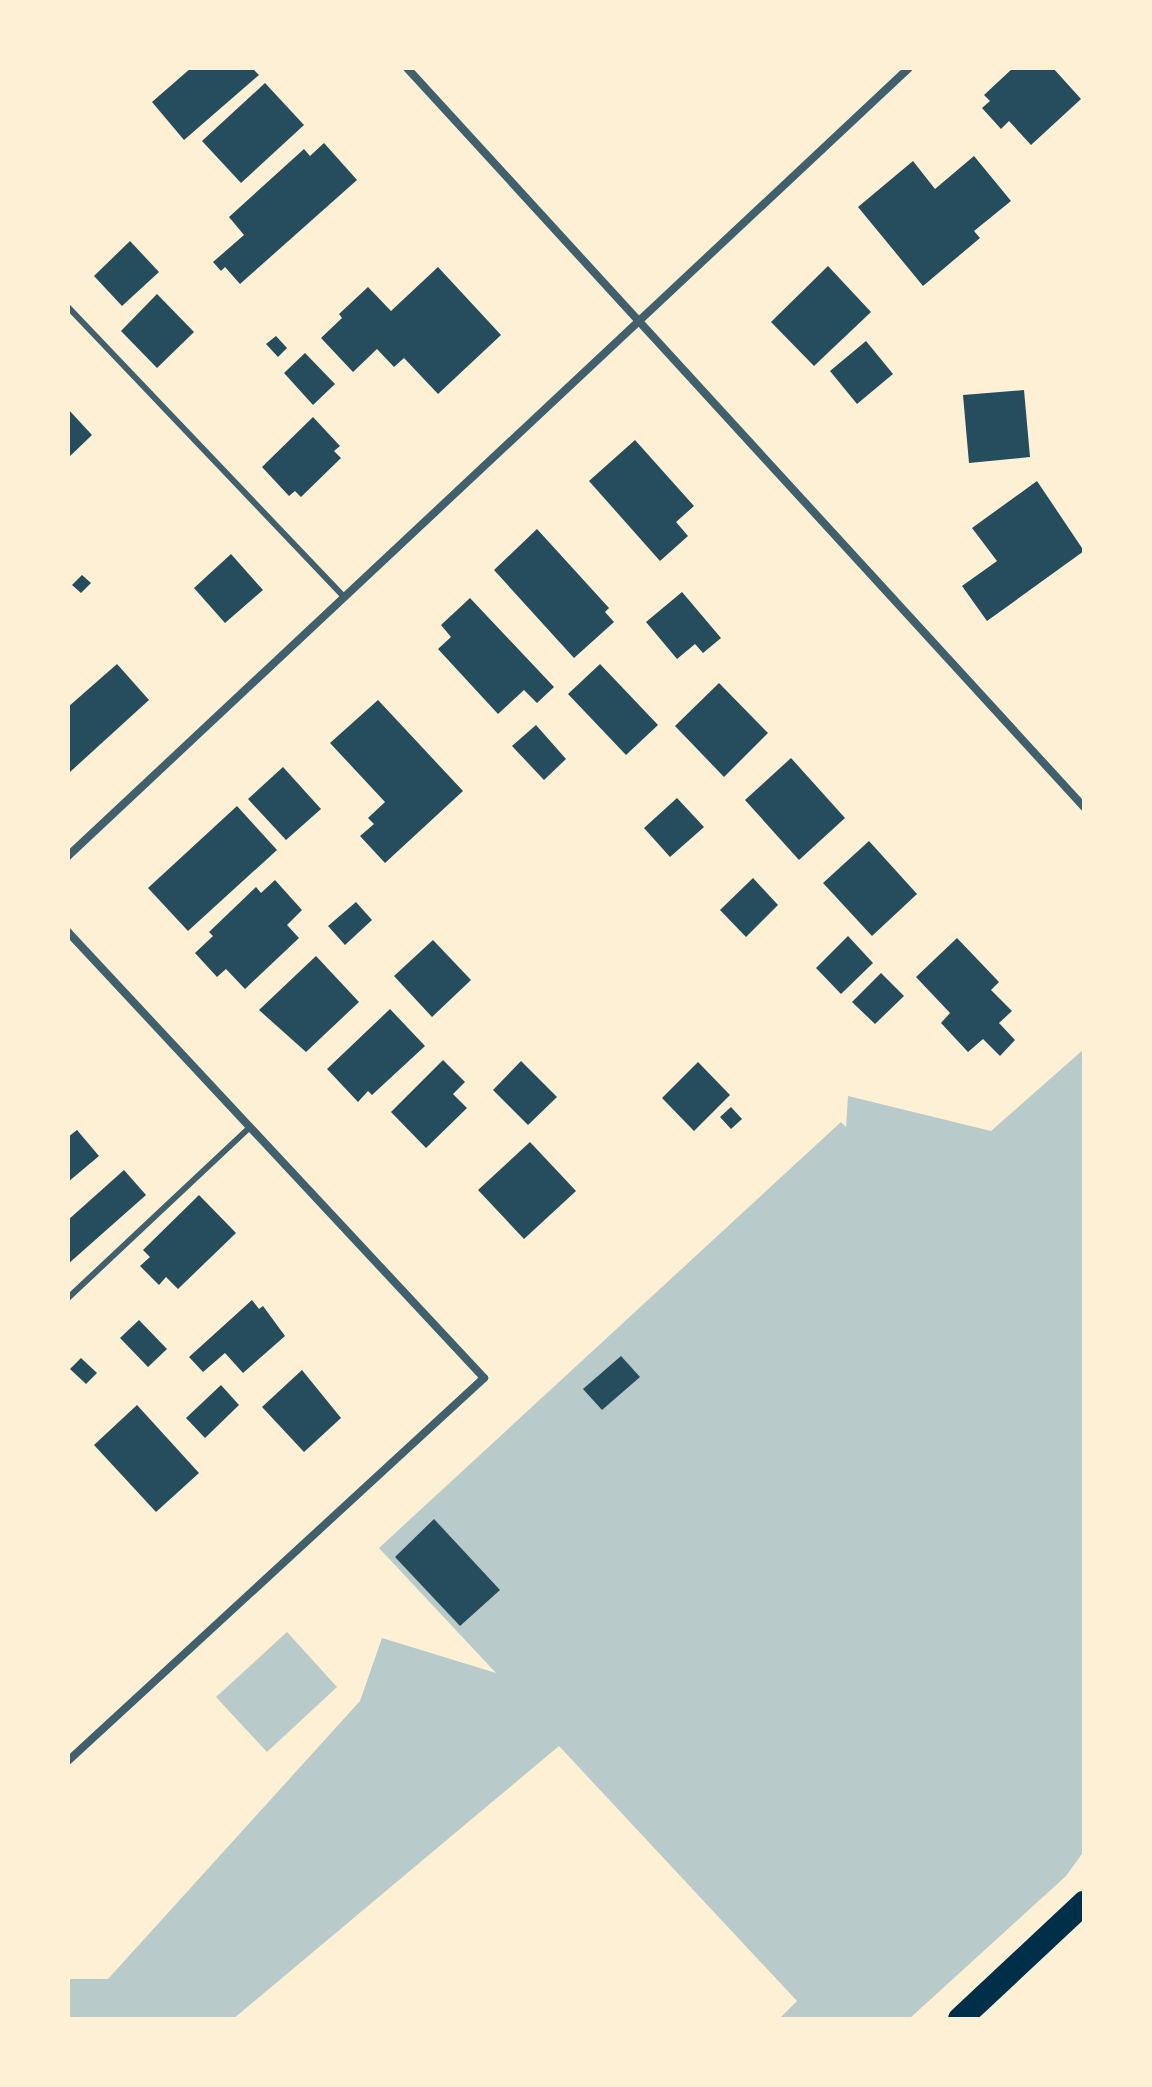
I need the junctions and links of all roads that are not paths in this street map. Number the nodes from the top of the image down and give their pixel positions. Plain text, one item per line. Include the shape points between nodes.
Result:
1 (407, 68) edge
2 (909, 68) edge
3 (68, 307) edge
4 (640, 322) junction
5 (344, 597) junction
6 (1084, 807) edge
7 (68, 856) edge
8 (68, 932) edge
9 (250, 1127) junction
10 (68, 1298) edge
11 (68, 1761) edge
12 (1084, 1903) edge
13 (960, 2019) edge

1 - 4 street
2 - 4 street
3 - 5 lane
4 - 5 street
4 - 6 street
5 - 7 street
8 - 9 street
9 - 10 lane
9 - 11 street via 484,1378
12 - 13 highway

